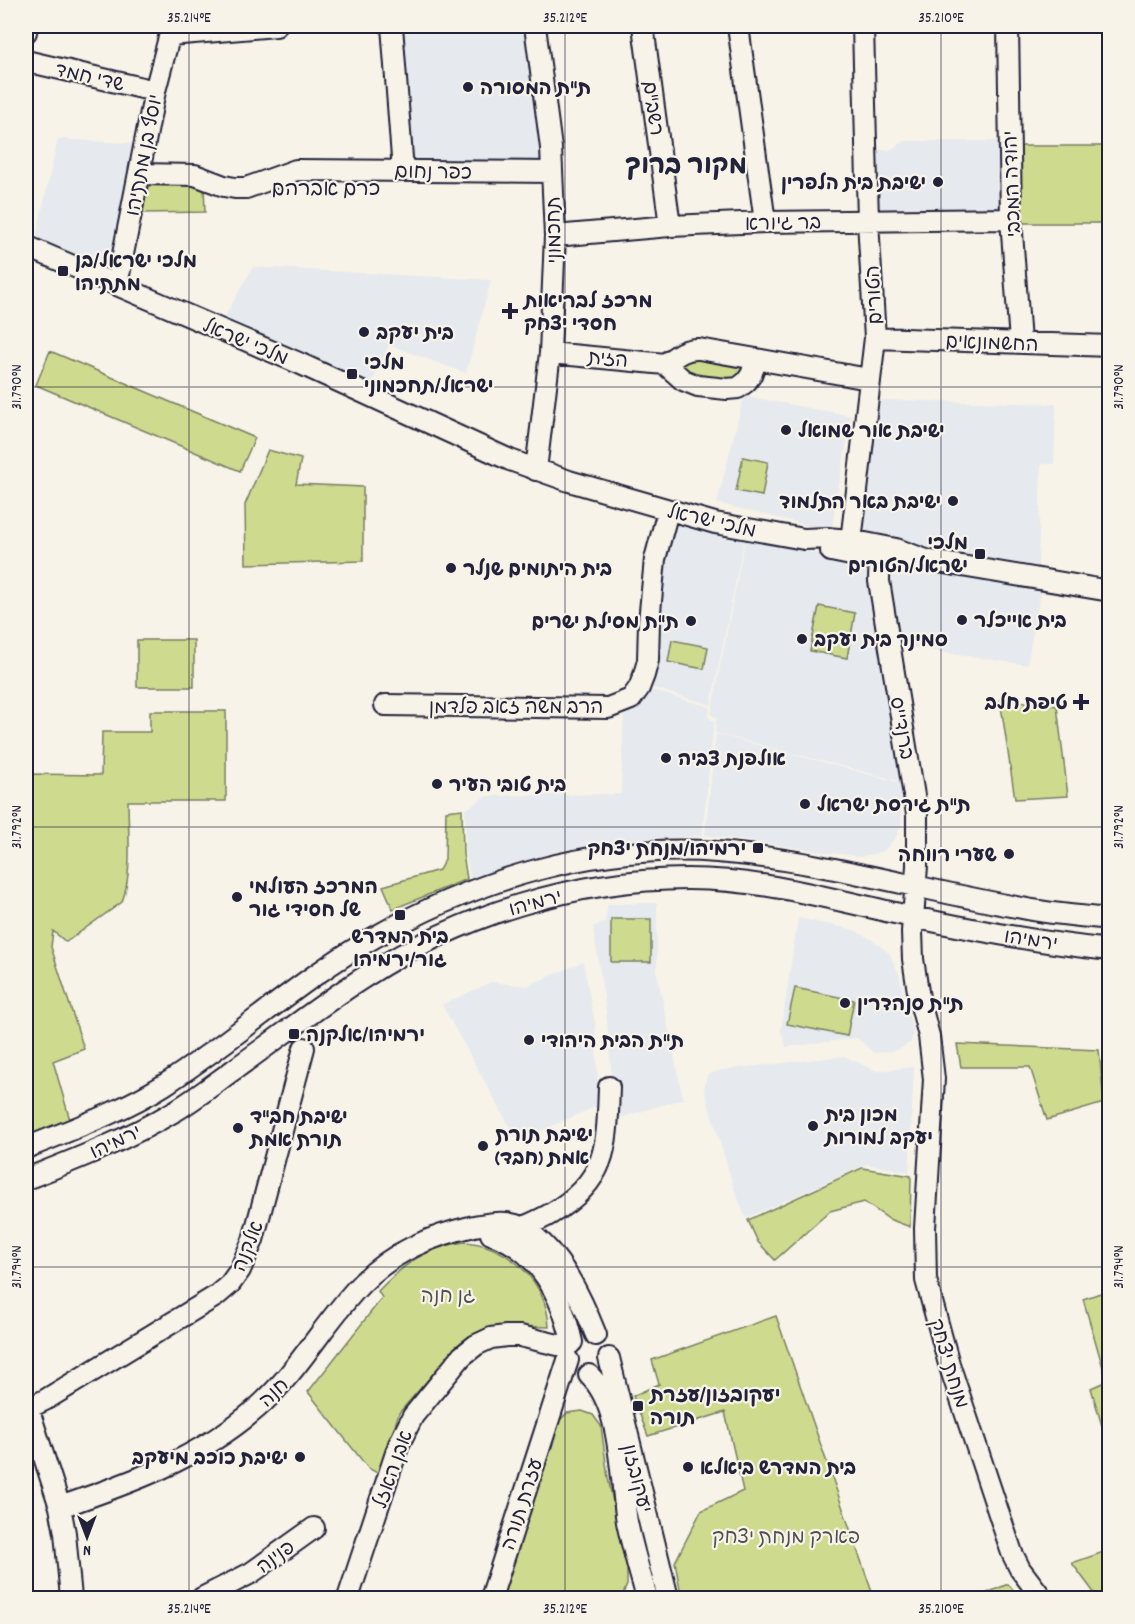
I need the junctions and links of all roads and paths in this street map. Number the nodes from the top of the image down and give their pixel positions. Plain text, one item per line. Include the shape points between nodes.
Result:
1 (27, 26) edge
2 (276, 26) edge
3 (392, 26) edge
4 (535, 26) edge
5 (643, 26) edge
6 (738, 26) edge
7 (862, 26) edge
8 (1008, 26) edge
9 (171, 30) edge
10 (26, 32) edge
11 (26, 61) edge
12 (155, 92) junction
13 (403, 171) junction
14 (552, 172) junction
15 (140, 174) junction
16 (1011, 219) junction
17 (868, 220) junction
18 (765, 222) junction
19 (670, 226) junction
20 (555, 236) junction
21 (26, 246) edge
22 (117, 285) junction
23 (875, 338) junction
24 (1020, 342) junction
25 (1110, 346) edge
26 (550, 353) junction
27 (757, 359) junction
28 (665, 364) junction
29 (869, 378) junction
30 (536, 465) junction
31 (668, 511) junction
32 (804, 539) junction
33 (850, 540) junction
34 (831, 551) junction
35 (888, 555) junction
36 (1105, 589) edge
37 (385, 705) dead end
38 (916, 887) junction
39 (918, 918) junction
40 (1110, 919) edge
41 (1110, 950) edge
42 (304, 1048) dead end
43 (609, 1087) dead end
44 (26, 1148) edge
45 (26, 1179) edge
46 (519, 1227) junction
47 (450, 1231) junction
48 (502, 1237) junction
49 (596, 1335) junction
50 (569, 1351) junction
51 (609, 1358) junction
52 (587, 1375) junction
53 (27, 1404) edge
54 (551, 1409) junction
55 (60, 1507) junction
56 (314, 1528) dead end
57 (210, 1597) edge
58 (71, 1599) edge
59 (348, 1599) edge
60 (491, 1599) edge
61 (647, 1599) edge
62 (668, 1599) edge
63 (1042, 1599) edge

1 - 10 street
2 - 9 street
3 - 13 street
4 - 14 street, תחכמוני
5 - 19 street, רשב"ם
6 - 18 street
7 - 17 street, הטורים
8 - 16 street, יהודה המכבי
9 - 12 street, יוסף בן מתתיהו
11 - 12 street, שדי חמד
12 - 15 street, יוסף בן מתתיהו
13 - 14 street, כפר נחום
13 - 15 street, כפר נחום via 296,170 246,188 224,186 195,175
14 - 20 street, תחכמוני
15 - 22 street, יוסף בן מתתיהו
16 - 17 street, בר גיורא
16 - 24 street, יהודה המכבי
17 - 18 street, בר גיורא
17 - 23 street, הטורים
18 - 19 street, בר גיורא
19 - 20 street, בר גיורא
20 - 26 street, תחכמוני
21 - 22 street, מלכי ישראל
22 - 30 street, מלכי ישראל
23 - 24 street, החשמונאים
23 - 29 street, הטורים
24 - 25 street, החשמונאים
26 - 28 street, הזית
26 - 30 street, תחכמוני
27 - 28 street via 690,348
27 - 28 street via 746,382 727,390 698,386
27 - 29 street
29 - 33 street, הטורים
30 - 31 street, מלכי ישראל via 583,477
31 - 32 street, מלכי ישראל
31 - 37 street, הרב משה זאב פלדמן via 655,559 648,660 631,699 608,708
32 - 33 street, מלכי ישראל
32 - 34 street, מלכי ישראל
33 - 34 street via 843,549
33 - 35 street, מלכי ישראל
34 - 35 street, מלכי ישראל
35 - 36 street, מלכי ישראל
35 - 38 street, ברנדייס via 879,573 880,597 915,798
38 - 39 street, ברנדייס
38 - 40 street, ירמיהו via 1023,909
38 - 44 street, ירמיהו via 816,865 695,851 599,856 520,874 464,894 375,937 162,1086 97,1119
39 - 41 street, ירמיהו via 1029,940
39 - 45 street, ירמיהו via 801,890 731,880 616,885 521,904 418,945 357,982 175,1111 117,1142
39 - 63 street, מנחת יצחק via 924,977 942,1061 940,1093 933,1113 925,1228 926,1280 949,1364 1012,1553
42 - 53 street, אלקנה via 253,1240 230,1284 193,1312 48,1398
43 - 46 street via 607,1139 603,1159 593,1177 550,1215
46 - 47 street, חנה via 493,1222
46 - 48 street
46 - 49 street, חנה via 546,1247 563,1270
47 - 48 street, חנה via 466,1229
47 - 55 street, חנה via 405,1250 364,1281 294,1371 256,1409 223,1434 149,1476
48 - 50 street, חנה via 532,1259 548,1280 560,1302
49 - 50 street via 582,1334
49 - 51 street via 606,1344
50 - 52 street via 573,1369
50 - 54 street, עזרת תורה
50 - 59 street, אבן האזל via 531,1338 506,1336 491,1338 462,1356 413,1416 399,1444
51 - 52 street via 602,1370
51 - 62 street, יעקובזון
52 - 54 street, עזרת תורה via 565,1391
52 - 61 street, יעקובזון via 597,1384 611,1415 627,1522
53 - 55 street
54 - 60 street, עזרת תורה
55 - 58 street
56 - 57 street, פנינה

